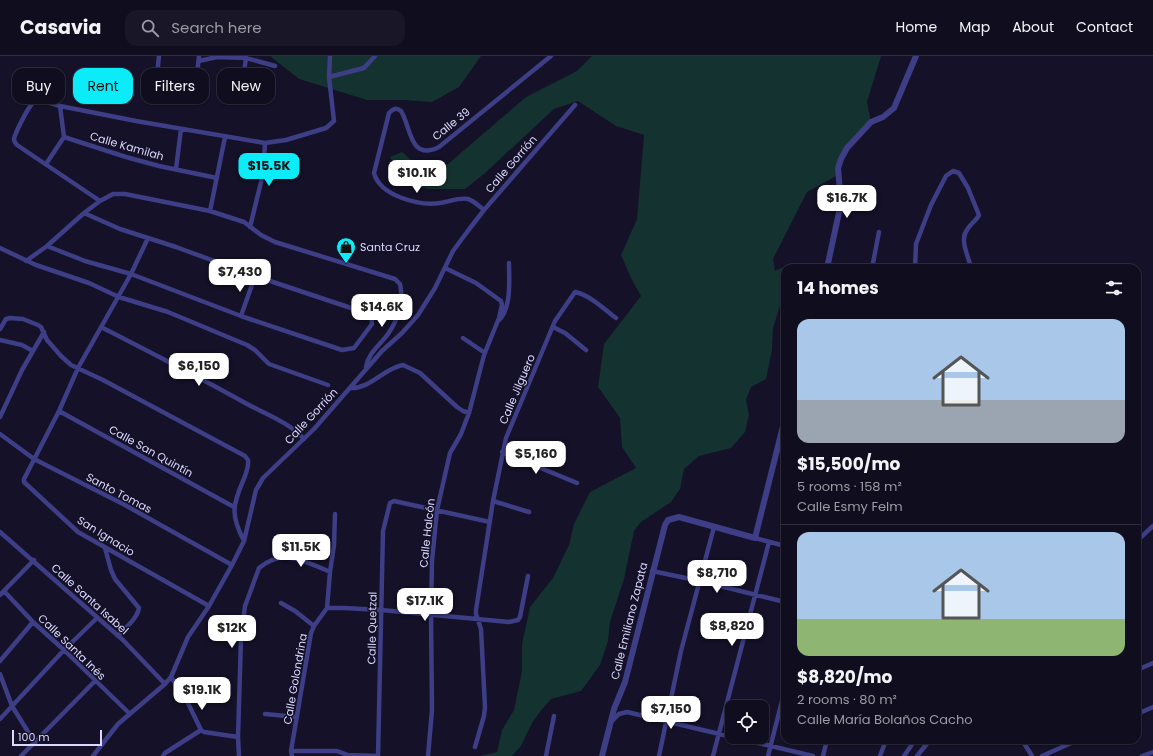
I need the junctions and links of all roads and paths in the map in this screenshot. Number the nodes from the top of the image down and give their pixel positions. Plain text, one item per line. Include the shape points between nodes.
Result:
1 (159, 56) edge
2 (330, 56) edge
3 (375, 56) edge
4 (551, 56) edge
5 (916, 56) edge
6 (246, 57) edge
7 (199, 58) edge
8 (275, 66) dead end
9 (158, 68) edge
10 (198, 68) edge
11 (245, 68) edge
12 (329, 77) junction
13 (575, 105) dead end
14 (60, 106) junction
15 (181, 129) junction
16 (64, 137) junction
17 (225, 138) junction
18 (265, 143) junction
19 (46, 164) junction
20 (176, 168) junction
21 (217, 178) junction
22 (100, 201) junction
23 (484, 210) junction
24 (210, 211) junction
25 (84, 213) junction
26 (250, 227) junction
27 (879, 232) dead end
28 (148, 238) junction
29 (47, 246) junction
30 (0, 248) edge
31 (26, 261) junction
32 (509, 263) dead end
33 (828, 264) edge
34 (873, 264) edge
35 (915, 264) edge
36 (970, 264) edge
37 (445, 268) junction
38 (131, 274) junction
39 (255, 276) junction
40 (119, 297) junction
41 (241, 316) junction
42 (616, 318) dead end
43 (497, 322) junction
44 (101, 327) junction
45 (553, 327) junction
46 (0, 329) edge
47 (44, 332) junction
48 (463, 338) dead end
49 (0, 340) edge
50 (586, 350) dead end
51 (33, 351) junction
52 (485, 353) junction
53 (78, 368) junction
54 (366, 368) junction
55 (328, 385) dead end
56 (350, 388) junction
57 (58, 411) junction
58 (469, 413) junction
59 (0, 417) edge
60 (0, 434) edge
61 (781, 434) edge
62 (304, 439) junction
63 (502, 452) junction
64 (34, 459) junction
65 (577, 483) dead end
66 (493, 501) junction
67 (234, 507) junction
68 (437, 510) junction
69 (529, 512) dead end
70 (335, 514) dead end
71 (490, 522) junction
72 (1153, 526) edge
73 (714, 527) junction
74 (0, 532) edge
75 (1141, 537) edge
76 (755, 538) junction
77 (244, 541) junction
78 (769, 542) junction
79 (781, 545) edge
80 (105, 548) junction
81 (34, 560) junction
82 (232, 565) junction
83 (652, 571) junction
84 (330, 572) junction
85 (528, 576) dead end
86 (700, 581) junction
87 (2, 593) edge
88 (755, 595) junction
89 (781, 601) edge
90 (281, 603) dead end
91 (209, 606) junction
92 (327, 608) junction
93 (381, 610) junction
94 (431, 614) junction
95 (97, 618) junction
96 (478, 619) junction
97 (33, 622) junction
98 (314, 626) junction
99 (118, 636) junction
100 (64, 650) junction
101 (0, 660) edge
102 (1153, 663) edge
103 (1141, 668) edge
104 (0, 674) edge
105 (171, 677) junction
106 (95, 681) junction
107 (165, 684) junction
108 (781, 704) edge
109 (12, 706) junction
110 (1153, 707) edge
111 (1141, 712) edge
112 (130, 714) junction
113 (265, 714) dead end
114 (297, 716) junction
115 (554, 716) dead end
116 (0, 719) edge
117 (667, 721) junction
118 (610, 724) junction
119 (201, 730) junction
120 (718, 734) junction
121 (725, 736) edge
122 (238, 737) junction
123 (35, 742) junction
124 (765, 744) edge
125 (826, 744) edge
126 (884, 744) edge
127 (912, 744) edge
128 (927, 744) edge
129 (1024, 744) edge
130 (1069, 744) edge
131 (770, 745) junction
132 (475, 747) dead end
133 (1153, 752) edge
134 (291, 753) edge
135 (348, 755) edge
136 (21, 756) edge
137 (93, 756) edge
138 (163, 756) edge
139 (239, 756) edge
140 (378, 756) edge
141 (428, 756) edge
142 (546, 756) edge
143 (602, 756) edge
144 (659, 756) edge
145 (713, 756) edge
146 (768, 756) edge
147 (812, 756) edge
148 (823, 756) edge
149 (880, 756) edge
150 (904, 756) edge
151 (917, 756) edge
152 (1032, 756) edge
153 (1042, 756) edge
154 (1142, 756) edge

1 - 9 street
2 - 12 street
3 - 12 street via 364,68
4 - 23 street, Calle 39 via 431,151 425,151 412,140 401,111 396,109 389,113 374,172 381,185 411,201 426,204 468,199
5 - 33 street via 894,108 871,122 840,159 838,168 841,204
6 - 7 street
6 - 8 street
6 - 11 street
7 - 10 street
12 - 18 street via 334,122 326,128 286,140
13 - 23 street, Calle Gorrión
14 - 15 street
14 - 16 street
14 - 19 street via 41,100 35,102 14,139 17,145
15 - 17 street
15 - 20 street
16 - 19 street
16 - 20 street, Calle Kamilah via 126,157
17 - 18 street
17 - 21 street
18 - 26 street via 263,174
19 - 22 street
20 - 21 street, Calle Kamilah
21 - 24 street
22 - 24 street via 113,194 125,194
22 - 25 street
23 - 37 street, Calle Gorrión via 453,251
24 - 26 street via 244,222
25 - 28 street
25 - 29 street
26 - 54 street via 275,242 395,279 400,284 402,298 394,323 367,361
27 - 34 street
28 - 38 street, San Ignacio
28 - 39 street
29 - 31 street
29 - 38 street via 85,261
30 - 31 street
31 - 40 street via 89,283
32 - 43 street via 508,305 503,317
35 - 36 street via 916,244 931,205 946,176 953,171 959,173 968,188 979,215 964,235
37 - 43 street, Calle Halcón via 501,301
37 - 54 street, Calle Gorrión via 418,315
38 - 40 street, San Ignacio
38 - 41 street
39 - 41 street
39 - 41 street via 369,314 372,324 354,348 342,350
40 - 44 street, San Ignacio
40 - 55 street via 168,312 247,345 269,364
42 - 45 street, Calle Jilguero via 581,293 575,292
43 - 52 street, Calle Halcón
44 - 53 street, San Ignacio
44 - 62 street via 270,416 298,432
45 - 50 street
45 - 63 street, Calle Jilguero via 522,397
46 - 47 street via 6,319 10,318 38,325
47 - 51 street
47 - 53 street via 47,340 61,356
48 - 52 street
49 - 51 street via 22,345
51 - 59 street
52 - 58 street, Calle Halcón
53 - 57 street, San Ignacio
53 - 67 street via 245,456 248,468
54 - 56 street, Calle Gorrión
56 - 58 street via 359,387 389,369 403,365 420,372 457,408
56 - 62 street, Calle Gorrión
57 - 64 street, San Ignacio
57 - 67 street, Calle San Quintín
58 - 68 street, Calle Halcón via 450,453
60 - 64 street, Santo Tomas
61 - 76 street
62 - 77 street, Calle Gorrión via 263,478 256,490
63 - 65 street
63 - 66 street, Calle Jilguero
64 - 80 street, San Ignacio via 24,479 26,485 78,532
64 - 82 street, Santo Tomas via 125,505
66 - 69 street
66 - 71 street, Calle Jilguero
67 - 77 street via 236,525
68 - 71 street
68 - 93 street, Calle Quetzal via 392,501 390,503 383,531
68 - 94 street, Calle Halcón
70 - 84 street
71 - 96 street, Calle Jilguero via 476,610
72 - 75 street
73 - 76 street
73 - 83 street, Calle Emiliano Zapata via 679,517 668,520
73 - 86 street
74 - 81 street, Calle Santa Isabel
76 - 78 street
77 - 82 street, Calle Gorrión
78 - 79 street
78 - 88 street
80 - 91 street, San Ignacio
80 - 99 street via 110,570 139,608 132,621
81 - 87 street
81 - 95 street, Calle Santa Isabel
82 - 91 street, Calle Gorrión
83 - 86 street
83 - 118 street, Calle Emiliano Zapata via 625,682
84 - 92 street
84 - 122 street via 293,557 272,560 259,568 243,615
85 - 96 street via 518,620 509,622
86 - 88 street
86 - 117 street via 681,651
87 - 97 street, Calle Santa Inés
88 - 89 street
88 - 120 street
90 - 98 street
91 - 105 street, Calle Gorrión via 188,637
92 - 93 street
92 - 98 street, Calle Golondrina
93 - 94 street
93 - 140 street, Calle Quetzal
94 - 96 street
94 - 141 street, Calle Halcón via 432,710
95 - 99 street, Calle Santa Isabel
95 - 100 street
96 - 132 street, Calle Jilguero via 481,629 485,707
97 - 100 street, Calle Santa Inés
97 - 101 street
98 - 114 street, Calle Golondrina
99 - 107 street, Calle Santa Isabel
100 - 106 street, Calle Santa Inés
100 - 109 street
102 - 103 street
104 - 109 street
105 - 107 street, Calle Gorrión
105 - 119 street via 186,699
106 - 112 street, Calle Santa Inés
106 - 123 street
107 - 112 street, Calle Gorrión
108 - 131 street
109 - 116 street
109 - 123 street
110 - 111 street
112 - 137 street, Calle Gorrión via 110,733
113 - 114 street
114 - 134 street, Calle Golondrina
115 - 142 street
117 - 118 street via 622,712
117 - 120 street
117 - 144 street
118 - 143 street, Calle Emiliano Zapata
119 - 122 street via 208,734
119 - 138 street
120 - 121 street
120 - 145 street
122 - 139 street
123 - 136 street
124 - 131 street
125 - 148 street
126 - 149 street
127 - 150 street
128 - 151 street
129 - 152 street
130 - 153 street
131 - 146 street
131 - 147 street
133 - 154 street
134 - 135 street via 337,751
135 - 140 street

